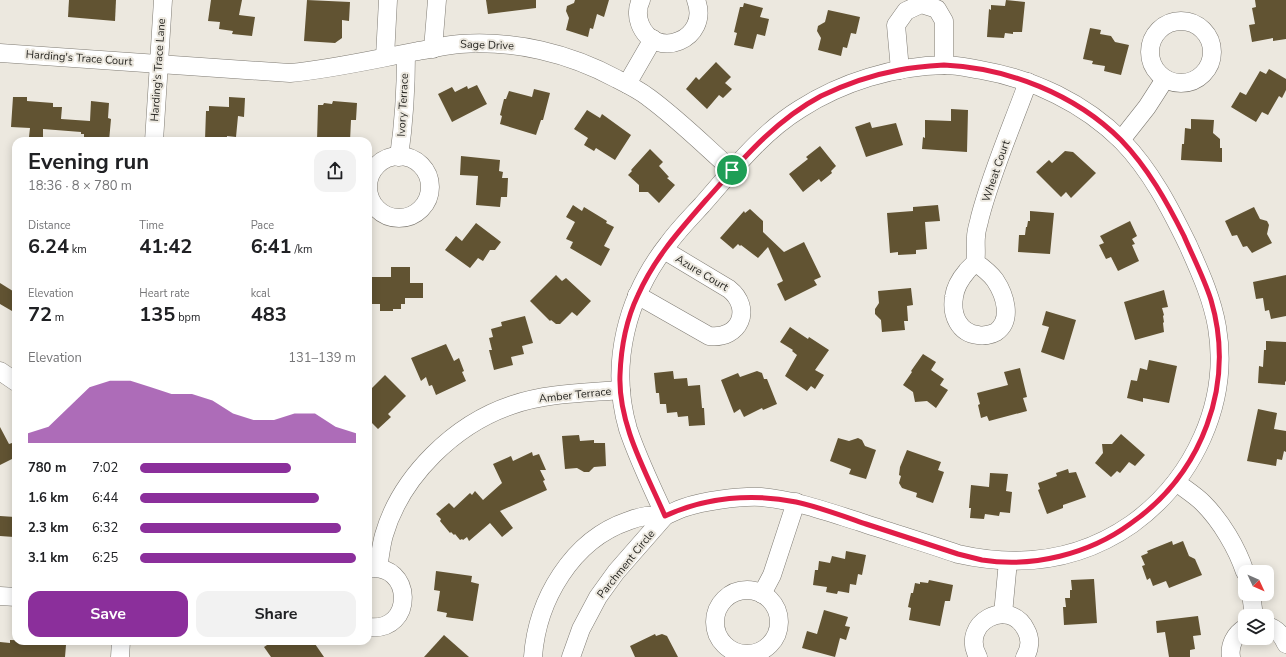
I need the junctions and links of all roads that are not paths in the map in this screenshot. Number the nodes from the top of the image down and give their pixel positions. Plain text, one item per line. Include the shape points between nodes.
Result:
1 (163, 0) edge
2 (388, 0) edge
3 (437, 0) edge
4 (641, 0) edge
5 (696, 0) edge
6 (653, 39) junction
7 (433, 49) junction
8 (0, 53) edge
9 (406, 54) junction
10 (385, 57) junction
11 (158, 63) junction
12 (944, 65) junction
13 (900, 70) junction
14 (1165, 79) dead end
15 (1028, 82) junction
16 (627, 84) junction
17 (154, 137) edge
18 (1121, 140) junction
19 (399, 157) dead end
20 (732, 170) junction
21 (664, 250) junction
22 (975, 262) dead end
23 (637, 295) junction
24 (0, 371) edge
25 (12, 379) edge
26 (621, 390) junction
27 (1176, 482) junction
28 (796, 502) junction
29 (665, 516) junction
30 (1008, 561) junction
31 (1242, 565) edge
32 (373, 568) edge
33 (762, 594) dead end
34 (0, 596) edge
35 (12, 597) edge
36 (1003, 614) junction
37 (372, 627) edge
38 (1274, 629) edge
39 (1238, 633) edge
40 (1286, 644) edge
41 (533, 657) edge
42 (571, 657) edge
43 (978, 657) edge
44 (1025, 657) edge
45 (1231, 657) edge

1 - 11 street, Harding's Trace Lane
2 - 10 street
3 - 7 street
4 - 6 street via 639,21 646,34
5 - 6 street via 698,21 690,34 668,44
6 - 16 street
7 - 9 street, Sage Drive
7 - 16 street, Sage Drive via 459,44 519,46 596,67
8 - 11 street, Harding's Trace Court
9 - 10 street, Sage Drive
9 - 19 street, Ivory Terrace via 406,86
10 - 11 street, Sage Drive via 320,70 290,73
11 - 17 street, Harding's Trace Lane
12 - 13 street, Parchment Circle
12 - 13 street via 944,21 937,9 921,4 906,10 896,24
12 - 15 street, Parchment Circle via 957,65
13 - 20 street, Parchment Circle via 841,87 800,108 761,140
14 - 18 street
15 - 18 street, Parchment Circle via 1081,108
15 - 22 street, Wheat Court via 980,216
16 - 20 street, Sage Drive via 648,96
18 - 27 street, Parchment Circle via 1145,169 1173,214 1202,276 1217,327 1218,372 1214,400 1197,449
20 - 21 street, Parchment Circle
21 - 23 street, Parchment Circle
21 - 23 street, Azure Court via 735,294 742,307 740,321 724,336 709,336
23 - 26 street, Parchment Circle via 623,342
24 - 25 street
26 - 29 street, Parchment Circle via 624,412 634,445
26 - 32 street, Amber Terrace via 538,398 485,416 464,429 430,457 408,485 388,521
27 - 30 street, Parchment Circle via 1146,513 1118,533 1092,546 1063,556 1033,561
27 - 31 street via 1203,503 1218,521
28 - 29 street, Parchment Circle via 760,497 729,499 683,508
28 - 30 street, Parchment Circle via 958,554 983,560
28 - 33 street via 772,575
29 - 41 street, Parchment Circle via 645,516 628,520 594,538 583,548 552,588 537,630
29 - 42 street, Parchment Circle via 616,572 598,597 581,629
30 - 36 street
32 - 37 street, Amber Terrace via 386,570 394,575 403,589 404,598 399,614 393,620 378,628
34 - 35 street
36 - 43 street via 988,618 977,629 973,644
36 - 44 street via 1018,620 1028,632 1029,648
38 - 40 street
39 - 45 street via 1232,644

